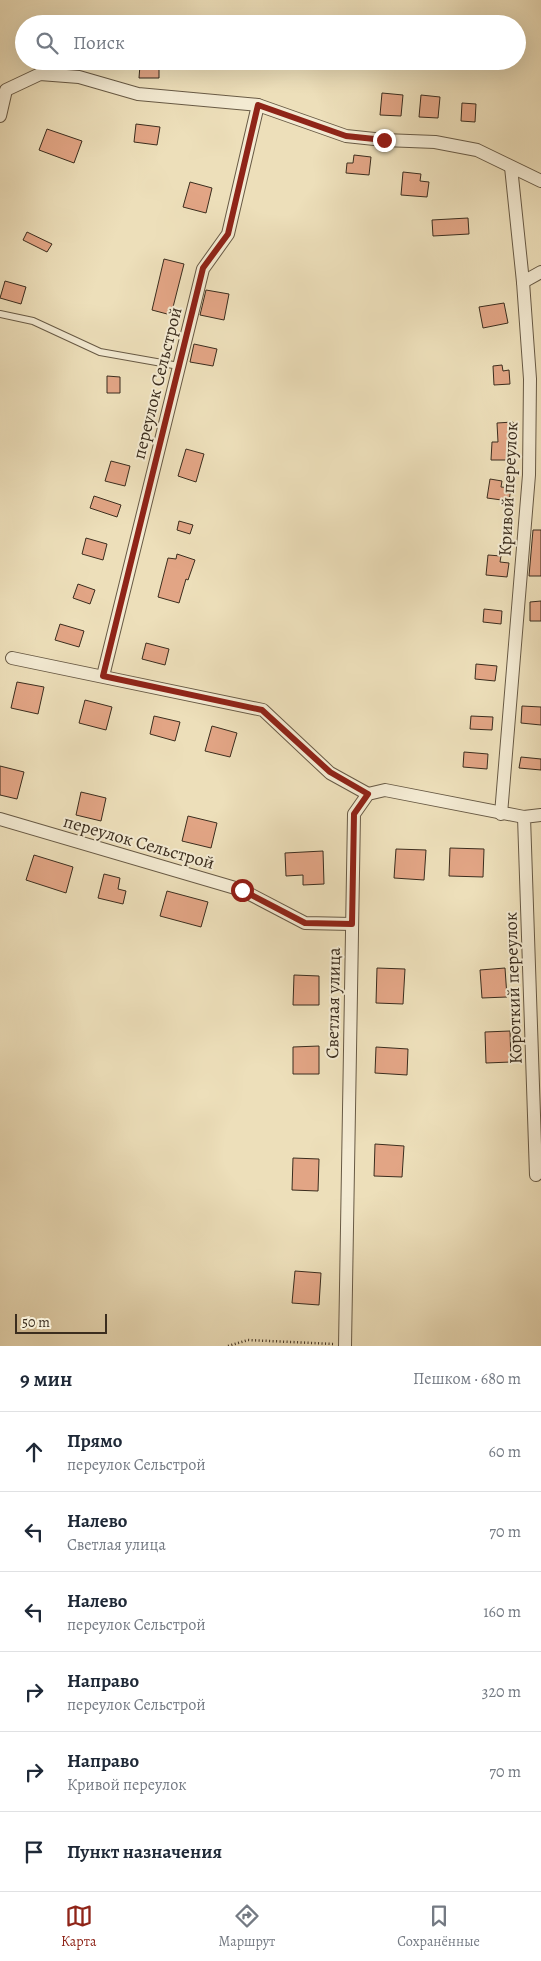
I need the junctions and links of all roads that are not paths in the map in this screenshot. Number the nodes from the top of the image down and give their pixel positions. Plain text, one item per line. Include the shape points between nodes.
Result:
1 (258, 105) junction
2 (0, 116) edge
3 (510, 167) junction
4 (541, 181) edge
5 (541, 272) edge
6 (523, 282) junction
7 (0, 314) edge
8 (179, 366) junction
9 (12, 658) dead end
10 (103, 676) junction
11 (368, 794) junction
12 (501, 814) junction
13 (541, 816) edge
14 (524, 817) junction
15 (0, 819) edge
16 (352, 924) junction
17 (536, 1175) dead end
18 (345, 1345) edge

1 - 2 street via 138,94 79,77 40,74 6,90
1 - 3 street via 346,136 435,142 477,150
1 - 8 street, переулок Сельстрой via 228,234 203,268
3 - 4 street
3 - 6 street, Кривой переулок
5 - 6 street
6 - 12 street, Кривой переулок via 530,379 529,475
7 - 8 lane via 33,321 100,352
8 - 10 street, переулок Сельстрой
9 - 10 street
10 - 11 street via 262,710 330,772
11 - 12 street via 385,790
11 - 16 street, Светлая улица via 354,814
12 - 14 street
13 - 14 street
14 - 17 street, Короткий переулок
15 - 16 street, переулок Сельстрой via 242,890 305,923
16 - 18 street, Светлая улица

